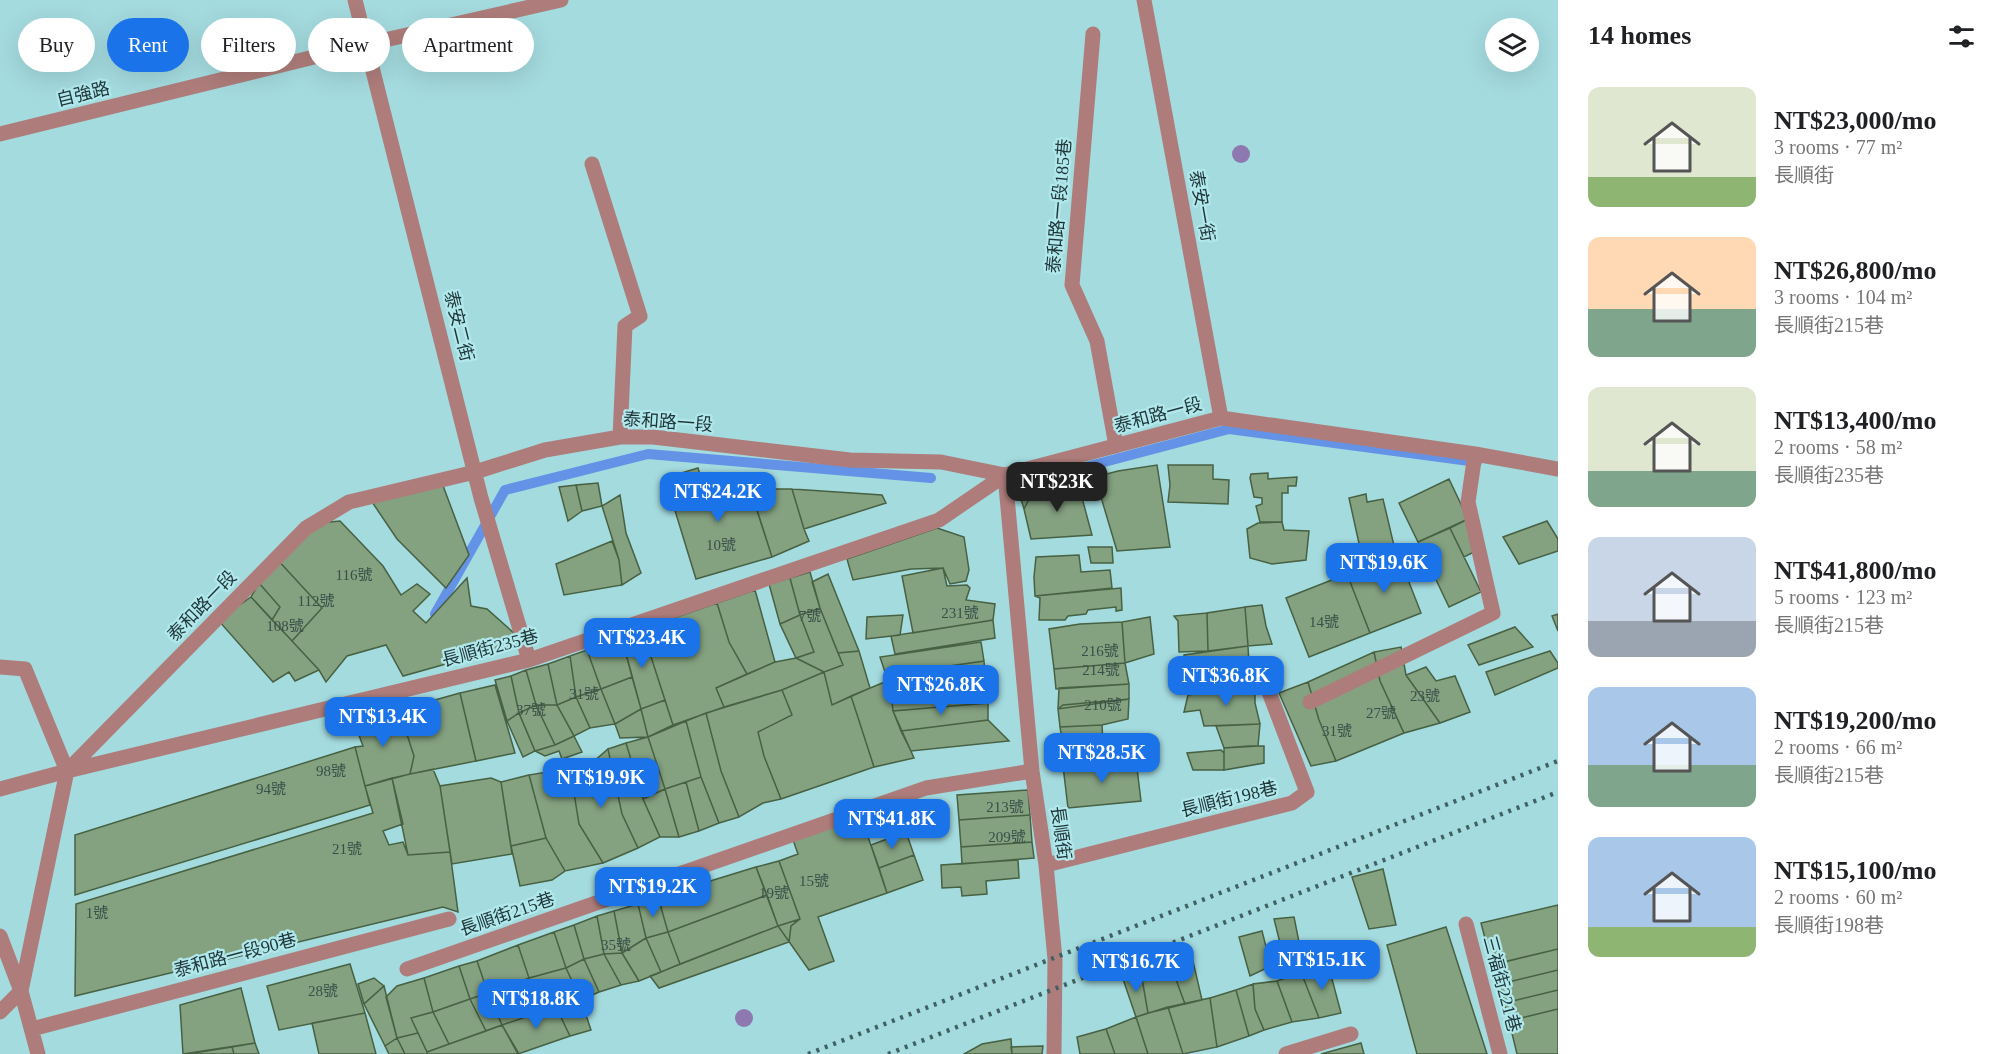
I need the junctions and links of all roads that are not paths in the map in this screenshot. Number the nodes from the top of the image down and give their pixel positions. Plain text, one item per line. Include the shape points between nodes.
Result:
1 (355, 0) edge
2 (561, 0) edge
3 (1144, 0) edge
4 (360, 18) edge
5 (1093, 34) dead end
6 (390, 39) edge
7 (308, 58) edge
8 (374, 72) edge
9 (0, 134) edge
10 (592, 164) dead end
11 (1221, 418) junction
12 (620, 437) junction
13 (1116, 446) junction
14 (1475, 454) junction
15 (1558, 469) edge
16 (476, 472) junction
17 (1005, 476) junction
18 (529, 660) junction
19 (0, 667) edge
20 (1266, 684) dead end
21 (1310, 702) dead end
22 (68, 771) junction
23 (1032, 771) junction
24 (0, 789) edge
25 (1046, 865) junction
26 (449, 919) dead end
27 (1466, 924) dead end
28 (0, 936) edge
29 (407, 969) dead end
30 (21, 991) junction
31 (0, 1012) edge
32 (32, 1029) junction
33 (1351, 1034) dead end
34 (38, 1054) edge
35 (1054, 1054) edge
36 (1286, 1054) edge
37 (1500, 1054) edge

1 - 4 street, 泰安二街
2 - 6 street, 自強路
3 - 11 street, 泰安一街
5 - 13 street, 泰和路一段185巷 via 1072,285 1097,340
7 - 9 street, 自強路
8 - 16 street, 泰安二街
10 - 12 street via 640,316 625,326
11 - 13 street, 泰和路一段
11 - 14 street, 泰和路一段
12 - 16 street, 泰和路一段 via 545,450
12 - 17 street, 泰和路一段 via 653,437 850,460 941,462
13 - 17 street, 泰和路一段
14 - 15 street, 泰和路一段
14 - 21 street via 1468,502 1493,613
16 - 18 street, 泰安二街
16 - 22 street, 泰和路一段 via 349,502 306,528
17 - 18 street, 長順街235巷 via 939,520
17 - 23 street, 長順街
18 - 22 street, 長順街235巷
19 - 22 street via 25,669
20 - 25 street, 長順街198巷 via 1307,792 1292,804
22 - 24 street, 長順街235巷
22 - 30 street
23 - 25 street, 長順街
23 - 29 street, 長順街215巷 via 926,788
25 - 35 street, 長順街 via 1055,959
26 - 32 street, 泰和路一段90巷
27 - 37 street, 三福街221巷
28 - 30 street
30 - 31 street
30 - 32 street
32 - 34 street
33 - 36 street

